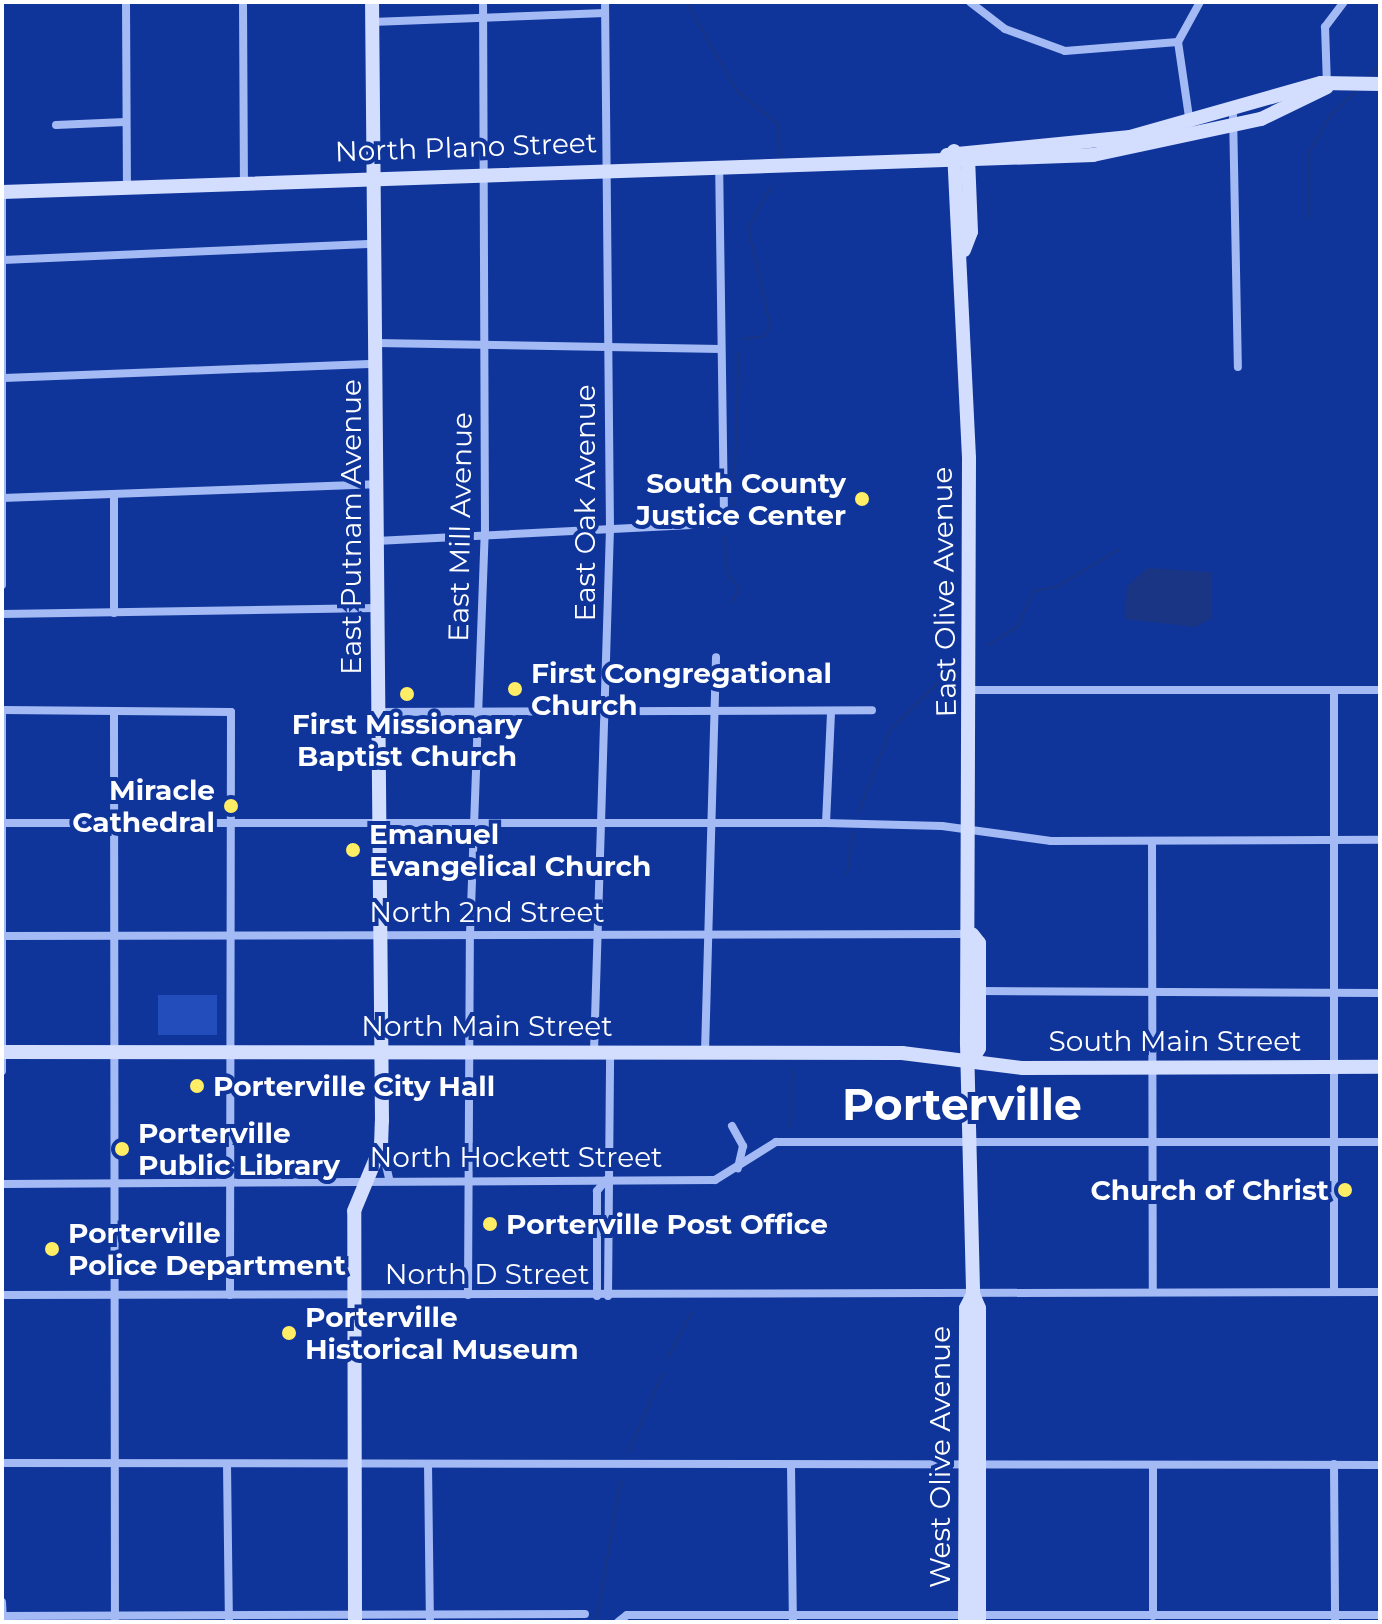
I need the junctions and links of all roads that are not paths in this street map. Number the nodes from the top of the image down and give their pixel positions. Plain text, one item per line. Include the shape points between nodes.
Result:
1 (126, 2) edge
2 (243, 2) edge
3 (372, 2) edge
4 (483, 2) edge
5 (605, 2) edge
6 (970, 2) edge
7 (1200, 2) edge
8 (1344, 2) edge
9 (605, 13) junction
10 (483, 16) junction
11 (372, 22) junction
12 (1178, 42) junction
13 (1376, 84) edge
14 (1327, 87) junction
15 (1233, 120) junction
16 (125, 122) junction
17 (56, 125) dead end
18 (1191, 130) junction
19 (1154, 132) junction
20 (1111, 154) junction
21 (961, 157) junction
22 (607, 167) junction
23 (719, 168) junction
24 (485, 173) junction
25 (374, 177) junction
26 (244, 182) junction
27 (127, 186) junction
28 (2, 192) edge
29 (374, 244) junction
30 (3, 260) edge
31 (376, 343) junction
32 (485, 343) junction
33 (607, 347) junction
34 (721, 349) junction
35 (377, 364) junction
36 (1238, 367) dead end
37 (4, 378) edge
38 (375, 484) junction
39 (114, 494) junction
40 (3, 498) edge
41 (610, 529) junction
42 (485, 535) junction
43 (376, 541) junction
44 (2, 585) edge
45 (377, 608) junction
46 (114, 613) junction
47 (2, 614) edge
48 (716, 657) dead end
49 (971, 690) junction
50 (1334, 690) junction
51 (1380, 690) edge
52 (2, 710) edge
53 (713, 710) junction
54 (872, 710) dead end
55 (477, 711) junction
56 (114, 712) junction
57 (377, 712) junction
58 (604, 712) junction
59 (831, 712) junction
60 (2, 823) edge
61 (378, 823) junction
62 (602, 823) junction
63 (712, 823) junction
64 (826, 823) junction
65 (230, 824) junction
66 (474, 824) junction
67 (115, 825) junction
68 (971, 830) junction
69 (1380, 840) edge
70 (1335, 841) junction
71 (1152, 842) junction
72 (598, 933) junction
73 (227, 934) junction
74 (381, 934) junction
75 (972, 934) junction
76 (470, 935) junction
77 (709, 935) junction
78 (3, 936) edge
79 (116, 936) junction
80 (979, 991) junction
81 (1154, 991) junction
82 (1335, 993) junction
83 (1380, 993) edge
84 (2, 1052) edge
85 (116, 1052) junction
86 (229, 1052) junction
87 (382, 1052) junction
88 (468, 1052) junction
89 (602, 1052) junction
90 (705, 1052) junction
91 (971, 1062) junction
92 (1154, 1067) junction
93 (1334, 1067) junction
94 (1380, 1067) edge
95 (2, 1071) edge
96 (732, 1126) dead end
97 (971, 1142) junction
98 (1336, 1142) junction
99 (1380, 1142) edge
100 (1154, 1144) junction
101 (381, 1146) junction
102 (738, 1168) junction
103 (389, 1178) junction
104 (467, 1178) junction
105 (362, 1179) junction
106 (606, 1179) junction
107 (229, 1180) junction
108 (115, 1182) junction
109 (2, 1184) edge
110 (1334, 1291) junction
111 (1153, 1292) junction
112 (1380, 1292) edge
113 (115, 1294) junction
114 (973, 1294) junction
115 (2, 1295) edge
116 (230, 1295) junction
117 (468, 1295) junction
118 (597, 1296) junction
119 (608, 1296) junction
120 (354, 1297) junction
121 (112, 1461) junction
122 (2, 1463) edge
123 (353, 1463) junction
124 (227, 1464) junction
125 (428, 1464) junction
126 (972, 1464) junction
127 (1334, 1464) junction
128 (791, 1465) junction
129 (1380, 1465) edge
130 (1153, 1466) junction
131 (2, 1602) edge
132 (585, 1614) dead end
133 (1380, 1615) edge
134 (1153, 1616) junction
135 (2, 1618) edge
136 (115, 1618) edge
137 (229, 1618) edge
138 (355, 1618) edge
139 (430, 1618) edge
140 (972, 1618) edge
141 (1335, 1618) edge
142 (793, 1619) edge
143 (618, 1622) edge

1 - 16 street
2 - 26 street
3 - 11 main road, East Putnam Avenue
4 - 10 street, East Mill Avenue
5 - 9 street, East Oak Avenue
6 - 12 street via 1005,29 1065,51
7 - 12 street
8 - 14 street via 1325,27
9 - 10 street
9 - 22 street, East Oak Avenue
10 - 11 street
10 - 24 street, East Mill Avenue
11 - 25 main road, East Putnam Avenue
12 - 18 street
13 - 14 main road
14 - 15 main road via 1309,86
15 - 18 main road
15 - 36 street
16 - 17 street
16 - 27 street
18 - 19 main road
18 - 20 main road
19 - 20 main road
19 - 21 main road
20 - 21 main road
21 - 23 main road, North Plano Street
21 - 49 main road, East Olive Avenue
22 - 23 main road, North Plano Street
22 - 24 main road, North Plano Street
22 - 33 street, East Oak Avenue
23 - 34 street
24 - 25 main road, North Plano Street
24 - 32 street, East Mill Avenue
25 - 26 main road, North Plano Street
25 - 29 main road, East Putnam Avenue
26 - 27 main road, North Plano Street
27 - 28 main road, North Plano Street
28 - 30 street
29 - 30 street
29 - 31 main road, East Putnam Avenue
30 - 37 street
31 - 32 street
31 - 35 main road, East Putnam Avenue
32 - 33 street
32 - 42 street, East Mill Avenue
33 - 34 street
33 - 41 street, East Oak Avenue
34 - 41 street via 724,515 707,524
35 - 37 street
35 - 38 main road, East Putnam Avenue
37 - 40 street
38 - 39 street
38 - 43 main road, East Putnam Avenue
39 - 40 street
39 - 46 street
40 - 44 street
41 - 42 street
41 - 58 street, East Oak Avenue
42 - 43 street
42 - 55 street, East Mill Avenue
43 - 45 main road, East Putnam Avenue
45 - 46 street
45 - 57 main road, East Putnam Avenue
46 - 47 street
48 - 53 street
49 - 50 street
49 - 68 main road, East Olive Avenue
50 - 51 street
50 - 70 street
52 - 56 street
52 - 60 street
53 - 58 street
53 - 59 street
53 - 63 street
54 - 59 street
55 - 57 street
55 - 58 street
55 - 66 street, East Mill Avenue
56 - 65 street via 231,712
56 - 67 street
57 - 61 main road, East Putnam Avenue
58 - 62 street, East Oak Avenue
59 - 64 street
60 - 67 street
60 - 78 street
61 - 65 street
61 - 66 street
61 - 74 main road, East Putnam Avenue
62 - 63 street
62 - 66 street
62 - 72 street, East Oak Avenue
63 - 64 street
63 - 77 street
64 - 68 street
65 - 67 street
65 - 73 street
66 - 76 street, East Mill Avenue
67 - 79 street
68 - 71 street via 1051,841
68 - 75 main road, East Olive Avenue
69 - 70 street
70 - 71 street
70 - 82 street
71 - 81 street
72 - 76 street, North 2nd Street
72 - 77 street, North 2nd Street
72 - 89 street, East Oak Avenue
73 - 74 street, North 2nd Street
73 - 79 street, North 2nd Street
73 - 86 street
74 - 76 street, North 2nd Street
74 - 87 main road, East Putnam Avenue
75 - 77 street, North 2nd Street
75 - 80 main road, East Olive Avenue via 979,943
75 - 91 main road, East Olive Avenue
76 - 88 street, East Mill Avenue
77 - 90 street
78 - 79 street, North 2nd Street
78 - 84 street
79 - 85 street
80 - 81 street
80 - 91 main road, East Olive Avenue via 979,1048
81 - 82 street
81 - 92 street
82 - 83 street
82 - 93 street
84 - 85 main road, North Main Street
84 - 95 street
85 - 86 main road, North Main Street
85 - 108 street
86 - 87 main road, North Main Street
86 - 107 street
87 - 88 main road, North Main Street
87 - 101 main road, East Putnam Avenue
88 - 89 main road, North Main Street
88 - 104 street, East Mill Avenue
89 - 90 main road, North Main Street
89 - 106 street, East Oak Avenue
90 - 91 main road, North Main Street via 926,1054
91 - 92 main road, South Main Street
91 - 97 main road, West Olive Avenue
92 - 93 main road, South Main Street
92 - 100 street
93 - 94 main road, South Main Street
93 - 98 street
96 - 102 street via 743,1146
97 - 100 street, North Hockett Street
97 - 102 street, North Hockett Street via 776,1142
97 - 114 main road, West Olive Avenue
98 - 99 street, North Hockett Street
98 - 100 street, North Hockett Street
98 - 110 street
100 - 111 street
101 - 103 street
101 - 105 main road
102 - 106 street, North Hockett Street via 715,1180
103 - 104 street, North Hockett Street
103 - 105 street, North Hockett Street
104 - 106 street, North Hockett Street
104 - 117 street, East Mill Avenue
105 - 107 street, North Hockett Street
105 - 120 main road via 354,1211
106 - 118 street via 597,1191
106 - 119 street
107 - 108 street, North Hockett Street
107 - 116 street
108 - 109 street, North Hockett Street
108 - 113 street
110 - 111 street, North D Street
110 - 112 street, North D Street
111 - 114 street, North D Street
113 - 115 street, North D Street
113 - 116 street, North D Street
113 - 121 street
114 - 119 street, North D Street
114 - 126 main road, West Olive Avenue via 966,1308
116 - 120 street, North D Street
117 - 118 street, North D Street
117 - 120 street, North D Street
118 - 119 street, North D Street
120 - 123 main road
121 - 122 street
121 - 124 street
121 - 136 street
123 - 124 street
123 - 125 street
123 - 138 main road
124 - 137 street
125 - 128 street
125 - 139 street
126 - 128 street
126 - 130 street
126 - 140 main road, West Olive Avenue
127 - 129 street
127 - 130 street
127 - 141 street
128 - 142 street
130 - 134 street
131 - 135 street
132 - 139 street
133 - 141 street
134 - 140 street
134 - 141 street
135 - 136 street
136 - 137 street
137 - 138 street
138 - 139 street
140 - 142 street
142 - 143 street via 627,1615

